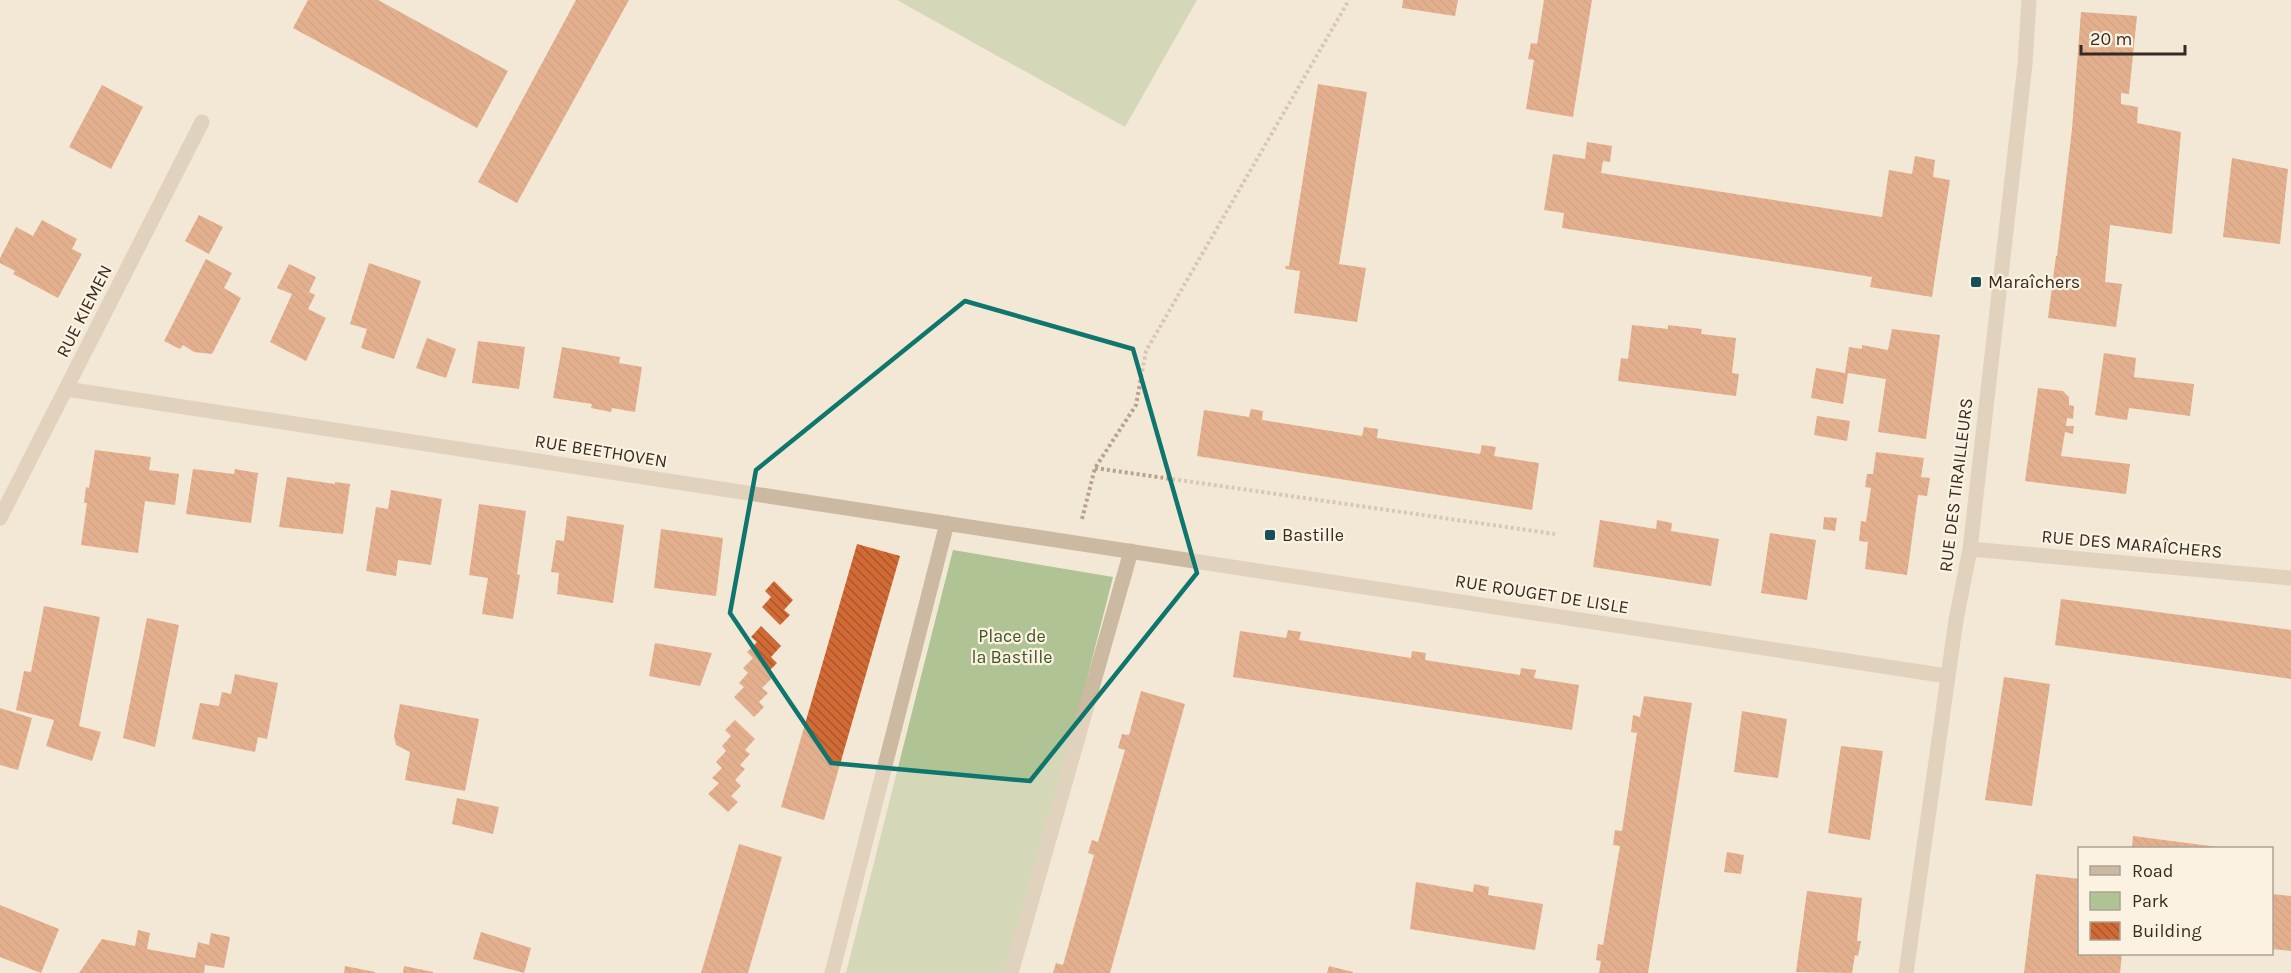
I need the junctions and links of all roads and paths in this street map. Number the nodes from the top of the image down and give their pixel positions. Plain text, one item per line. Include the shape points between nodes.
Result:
1 (1349, 0) edge
2 (2029, 0) edge
3 (202, 122) dead end
4 (66, 389) junction
5 (1095, 468) junction
6 (0, 518) edge
7 (947, 523) junction
8 (1555, 534) dead end
9 (1077, 543) junction
10 (1970, 549) junction
11 (1131, 551) junction
12 (2291, 578) edge
13 (1947, 676) junction
14 (832, 973) edge
15 (1011, 973) edge
16 (1906, 973) edge

1 - 5 path via 1146,351 1136,405
2 - 10 street, RUE DES TIRAILLEURS
3 - 4 street, RUE KIEMEN
4 - 6 street, RUE KIEMEN
4 - 7 street, RUE BEETHOVEN
5 - 8 path
5 - 9 path
7 - 9 street, RUE BEETHOVEN
7 - 14 street
9 - 11 street, RUE BEETHOVEN
10 - 12 street, RUE DES MARAÎCHERS
10 - 13 street, RUE DES TIRAILLEURS
11 - 13 street, RUE ROUGET DE LISLE
11 - 15 street
13 - 16 street, RUE DES TIRAILLEURS

